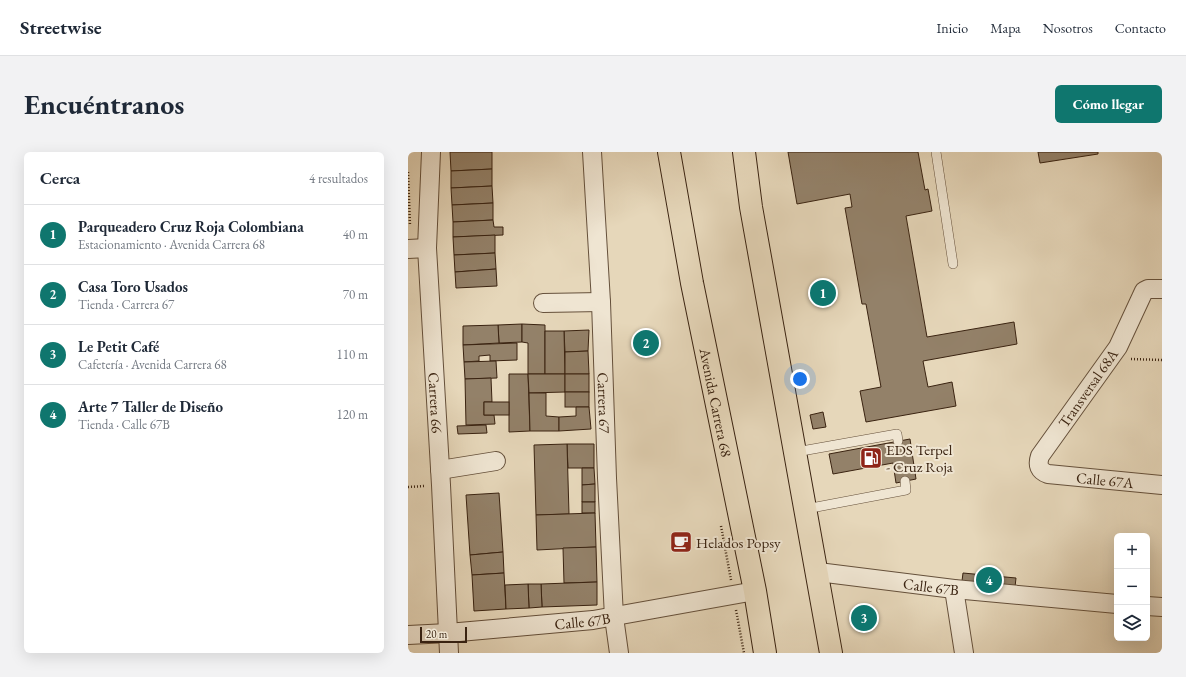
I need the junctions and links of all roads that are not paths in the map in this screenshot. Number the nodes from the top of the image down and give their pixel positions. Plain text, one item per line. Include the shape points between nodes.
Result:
1 (431, 152) edge
2 (592, 152) edge
3 (669, 152) edge
4 (744, 152) edge
5 (936, 152) edge
6 (409, 240) edge
7 (427, 248) junction
8 (953, 264) dead end
9 (1162, 289) edge
10 (601, 302) junction
11 (543, 303) dead end
12 (898, 441) dead end
13 (796, 452) junction
14 (496, 461) dead end
15 (440, 470) junction
16 (1048, 474) joint
17 (905, 481) dead end
18 (1162, 485) edge
19 (806, 509) junction
20 (818, 572) junction
21 (954, 589) junction
22 (754, 591) junction
23 (1114, 604) edge
24 (1150, 606) edge
25 (1162, 607) edge
26 (614, 617) junction
27 (448, 633) junction
28 (408, 635) edge
29 (449, 653) edge
30 (619, 653) edge
31 (765, 653) edge
32 (831, 653) edge
33 (964, 653) edge

1 - 7 street, Carrera 66
2 - 10 street, Carrera 67
3 - 22 main road, Avenida Carrera 68
4 - 13 main road via 751,207
5 - 8 lane
6 - 7 street
7 - 15 street, Carrera 66
9 - 16 street, Transversal 68A via 1148,288 1144,291 1111,358 1040,456 1039,467
10 - 11 street
10 - 26 street, Carrera 67
12 - 13 lane via 897,434
13 - 19 main road
14 - 15 street
15 - 27 street, Carrera 66
16 - 18 street, Calle 67A
17 - 19 lane via 906,490
19 - 20 main road
20 - 21 street, Calle 67B
20 - 32 main road
21 - 23 street, Calle 67B
21 - 33 street
22 - 26 street, Calle 67B
22 - 31 main road, Avenida Carrera 68
24 - 25 street
26 - 27 street, Calle 67B
26 - 30 street, Carrera 67
27 - 28 street, Calle 67B
27 - 29 street, Carrera 66

